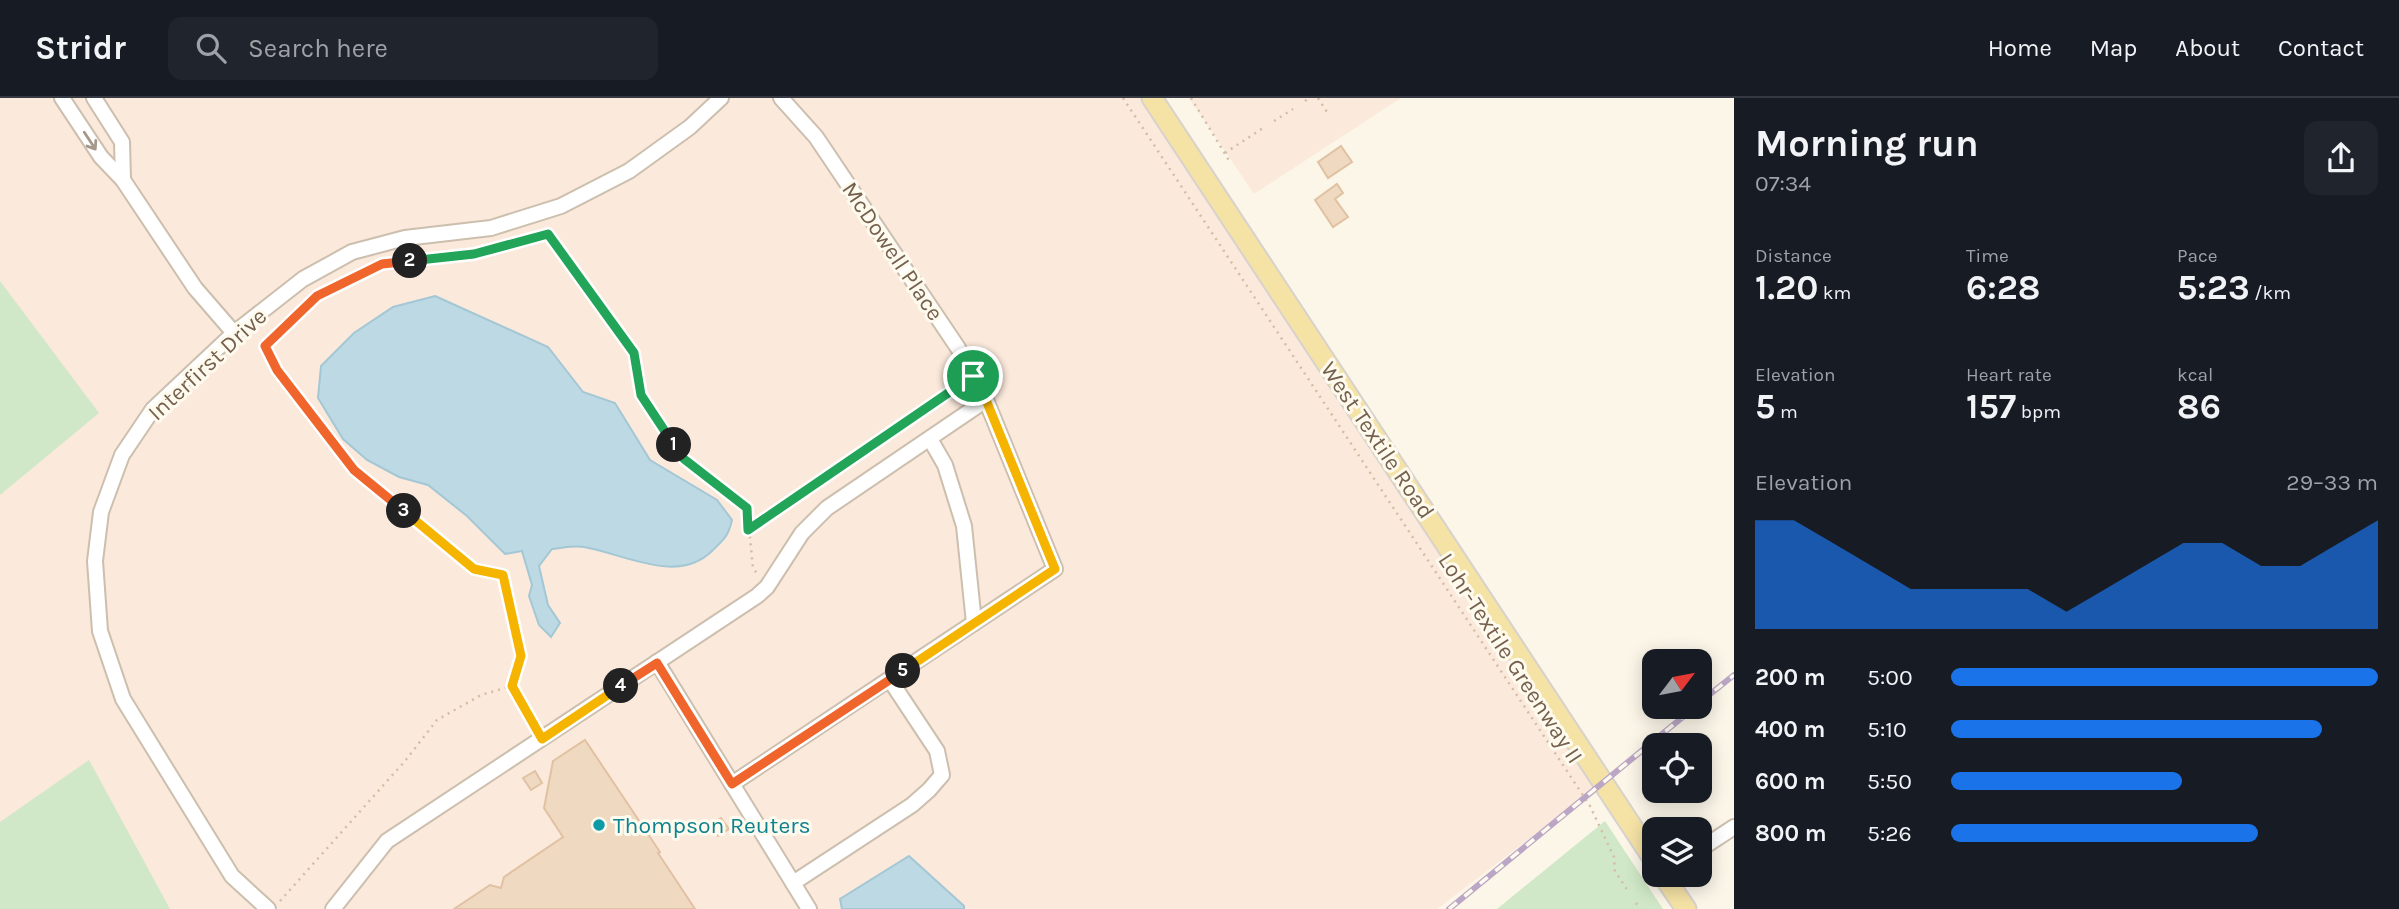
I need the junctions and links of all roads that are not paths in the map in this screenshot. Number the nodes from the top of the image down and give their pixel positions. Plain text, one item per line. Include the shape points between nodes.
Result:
1 (62, 98) edge
2 (94, 98) edge
3 (721, 98) edge
4 (781, 98) edge
5 (1152, 98) edge
6 (123, 180) junction
7 (234, 333) junction
8 (986, 400) junction
9 (930, 439) junction
10 (974, 623) junction
11 (657, 663) junction
12 (890, 680) junction
13 (732, 784) junction
14 (1734, 827) edge
15 (1642, 841) edge
16 (1712, 841) edge
17 (793, 883) junction
18 (1671, 887) edge
19 (270, 909) edge
20 (333, 909) edge
21 (809, 909) edge
22 (1686, 909) edge

1 -> 6 street via 101,157
2 - 6 street via 122,142
3 - 7 street, Interfirst Drive via 629,171 561,205 491,228 405,238 352,252 303,279
4 - 8 street, McDowell Place via 817,137 958,348
5 - 15 main road, West Textile Road
6 - 7 street via 195,288
7 - 19 street, Interfirst Drive via 153,409 122,455 101,512 95,561 100,631 123,699 232,876
8 - 9 street
8 - 10 street, McDowell Place via 1055,569
9 - 10 street via 945,466 964,526
9 - 11 street via 827,508 802,533 767,587
10 - 12 street
11 - 13 street
11 - 20 street via 387,841
12 - 13 street
12 - 17 street via 937,751 942,775 912,805
13 - 17 street
14 - 16 street
17 - 21 street
18 - 22 main road

